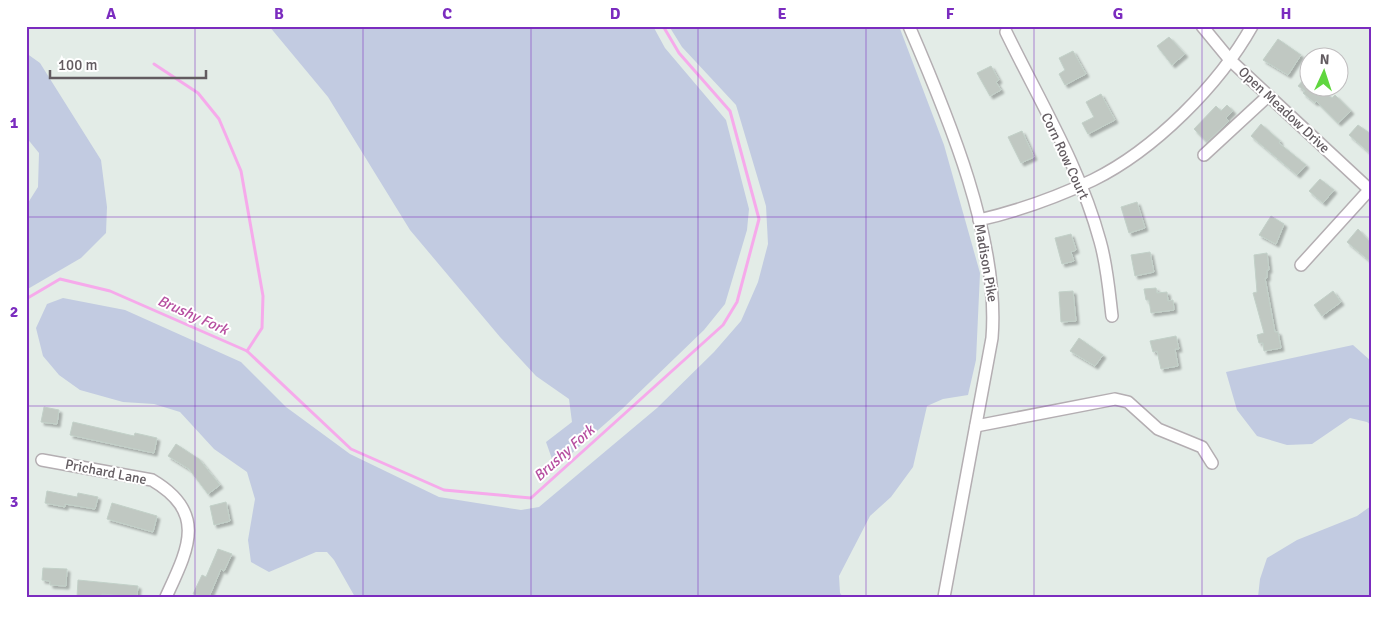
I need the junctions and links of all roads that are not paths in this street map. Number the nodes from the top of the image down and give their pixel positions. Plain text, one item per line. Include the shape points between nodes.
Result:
1 (909, 26) edge
2 (1202, 26) edge
3 (1252, 26) edge
4 (1006, 32) dead end
5 (1230, 60) junction
6 (1268, 96) junction
7 (1204, 156) dead end
8 (1081, 185) junction
9 (1370, 190) edge
10 (979, 220) junction
11 (1301, 265) dead end
12 (1112, 316) dead end
13 (976, 426) junction
14 (42, 460) dead end
15 (1212, 463) dead end
16 (166, 597) edge
17 (944, 597) edge

1 - 10 street, Madison Pike via 942,108
2 - 5 street, Open Meadow Drive
3 - 5 street
4 - 8 street, Corn Row Court
5 - 6 street, Open Meadow Drive
5 - 8 street via 1191,105 1156,137 1114,167
6 - 7 street
6 - 9 street, Open Meadow Drive
8 - 10 street via 1007,214
8 - 12 street, Corn Row Court via 1104,257
9 - 11 street
10 - 13 street, Madison Pike via 988,255 994,310
13 - 15 street via 1115,399 1128,402 1158,429 1202,447
13 - 17 street, Madison Pike
14 - 16 street, Prichard Lane via 152,480 176,497 184,508 190,532 184,559

